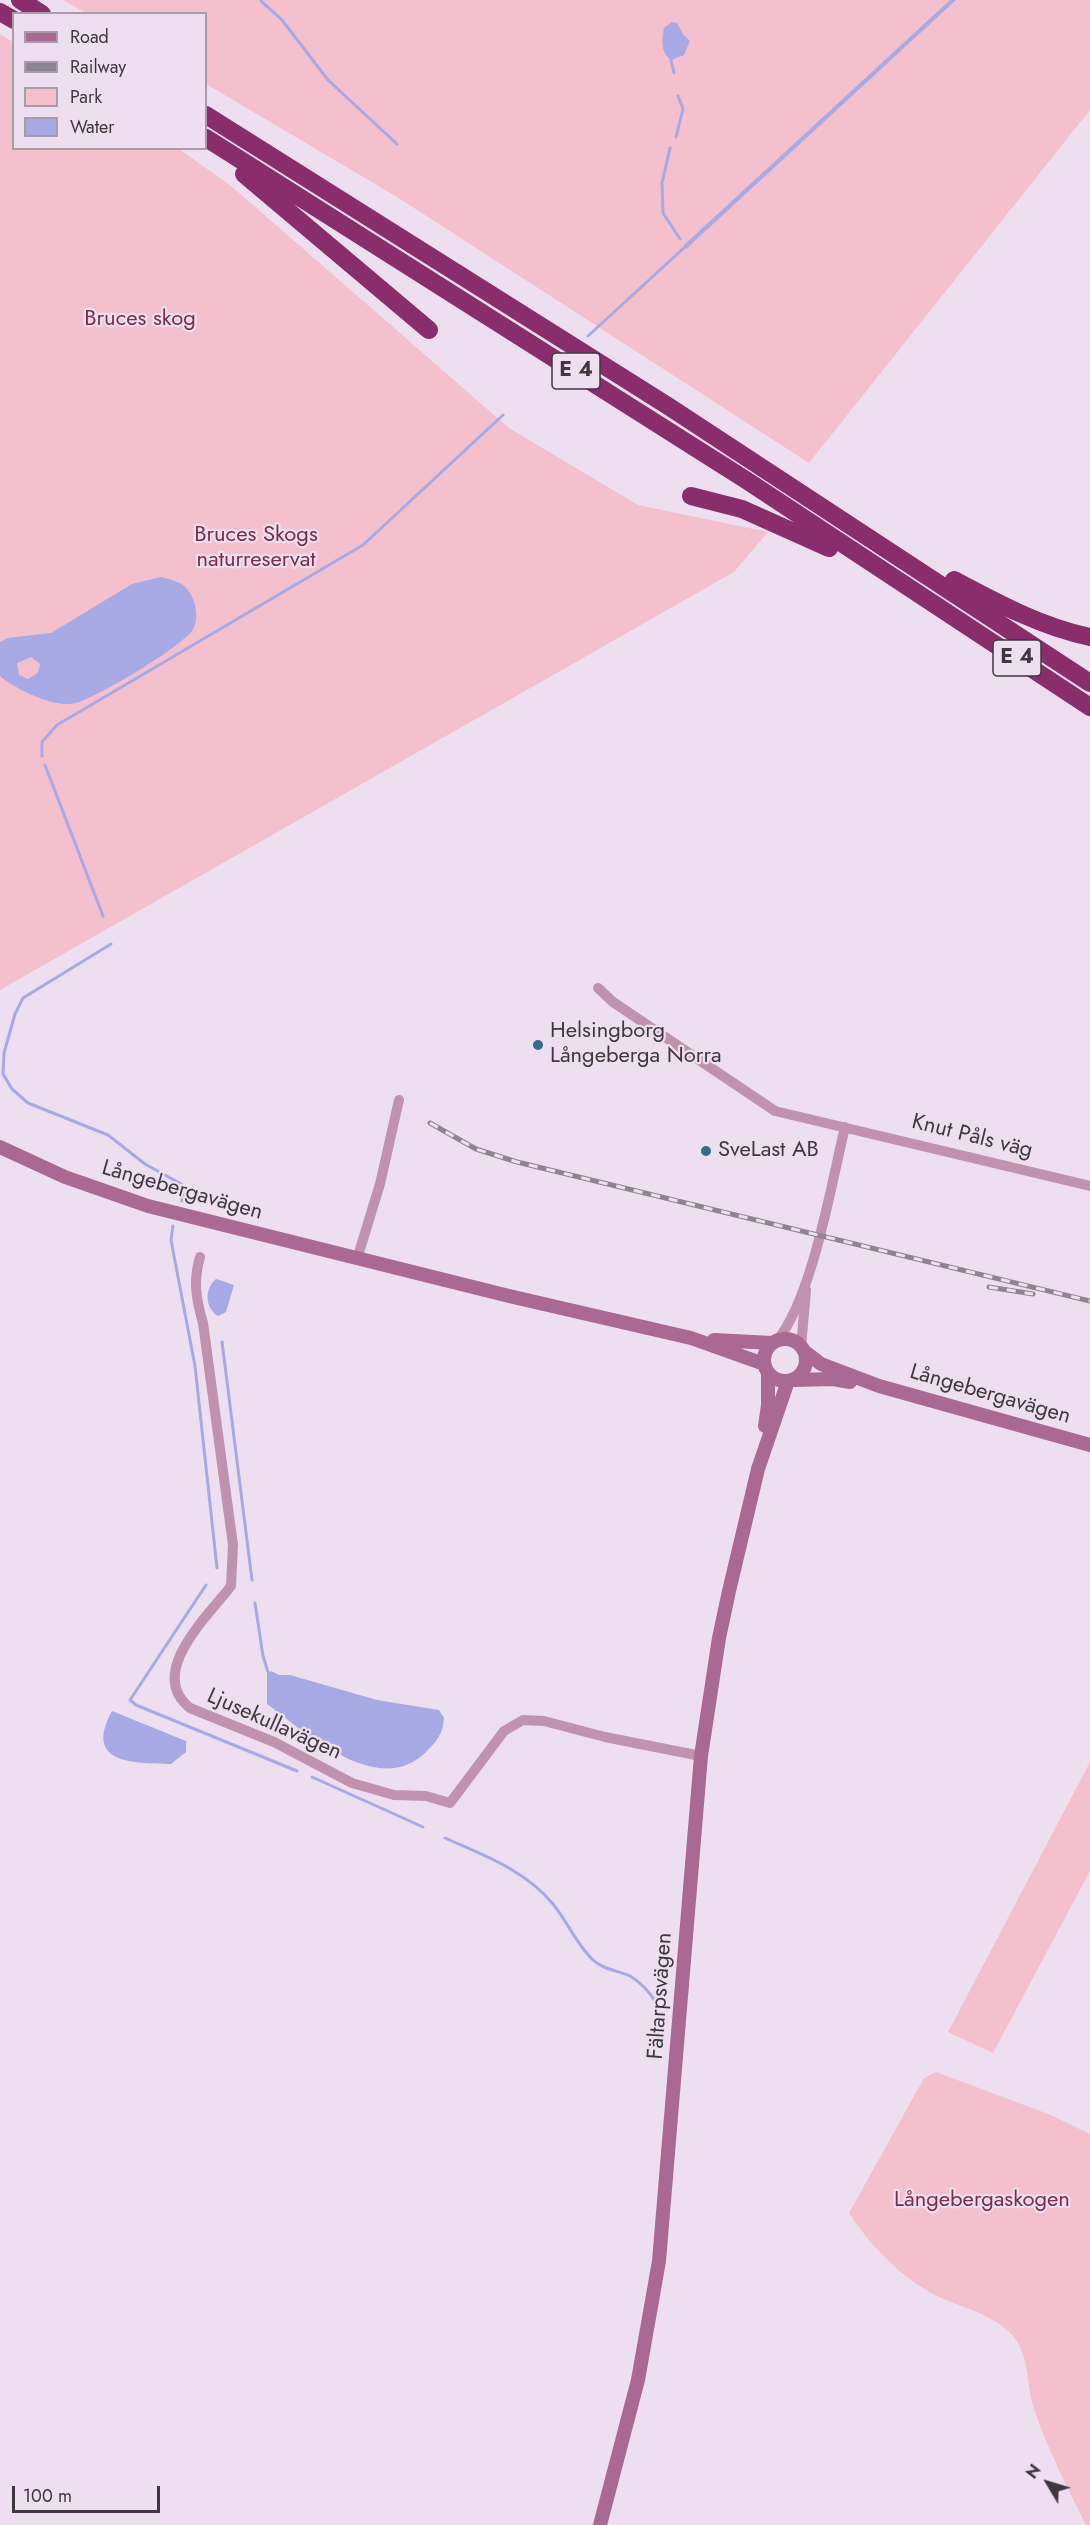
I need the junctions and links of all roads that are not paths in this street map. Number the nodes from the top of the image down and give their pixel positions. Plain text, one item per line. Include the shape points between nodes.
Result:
1 (20, 0) edge
2 (39, 12) edge
3 (207, 116) edge
4 (207, 141) edge
5 (207, 141) edge
6 (429, 330) dead end
7 (691, 496) dead end
8 (859, 530) junction
9 (944, 610) junction
10 (1090, 637) edge
11 (1090, 683) edge
12 (1090, 707) edge
13 (598, 988) dead end
14 (399, 1100) dead end
15 (845, 1128) junction
16 (0, 1147) edge
17 (1090, 1186) edge
18 (200, 1257) dead end
19 (357, 1259) junction
20 (807, 1278) junction
21 (691, 1338) junction
22 (775, 1342) junction
23 (803, 1349) junction
24 (766, 1368) junction
25 (791, 1381) junction
26 (879, 1386) junction
27 (1090, 1444) edge
28 (759, 1469) junction
29 (701, 1756) junction
30 (600, 2525) edge

1 - 2 highway
3 - 8 highway, E 4
4 - 6 highway
5 - 9 highway, E 4 via 525,339
7 - 9 highway via 742,509 799,532
8 - 10 highway via 1006,607
8 - 11 highway, E 4
9 - 12 highway, E 4
13 - 15 street, Knut Påls väg via 763,1105
14 - 19 street via 380,1184
15 - 17 street, Knut Påls väg
15 - 20 street
16 - 19 street, Långebergavägen via 64,1177 124,1198
18 - 29 street, Ljusekullavägen via 195,1275 197,1302 229,1510 234,1576 231,1586 177,1660 174,1680 181,1701 274,1742 352,1783 394,1795 426,1796 450,1803 500,1735 523,1720 544,1721
19 - 21 street, Långebergavägen
20 - 22 street via 787,1328
20 - 23 street
21 - 22 street, Långebergavägen
21 - 24 street, Långebergavägen
22 - 23 street via 788,1339
22 - 24 street via 766,1350
23 - 25 street via 805,1368
23 - 26 street, Långebergavägen via 820,1364
24 - 25 street via 779,1381
24 - 28 street, Fältarpsvägen via 768,1405
25 - 26 street, Långebergavägen via 833,1379
25 - 28 street, Fältarpsvägen
26 - 27 street, Långebergavägen
28 - 29 street, Fältarpsvägen via 719,1638
29 - 30 street, Fältarpsvägen via 659,2261 638,2380

